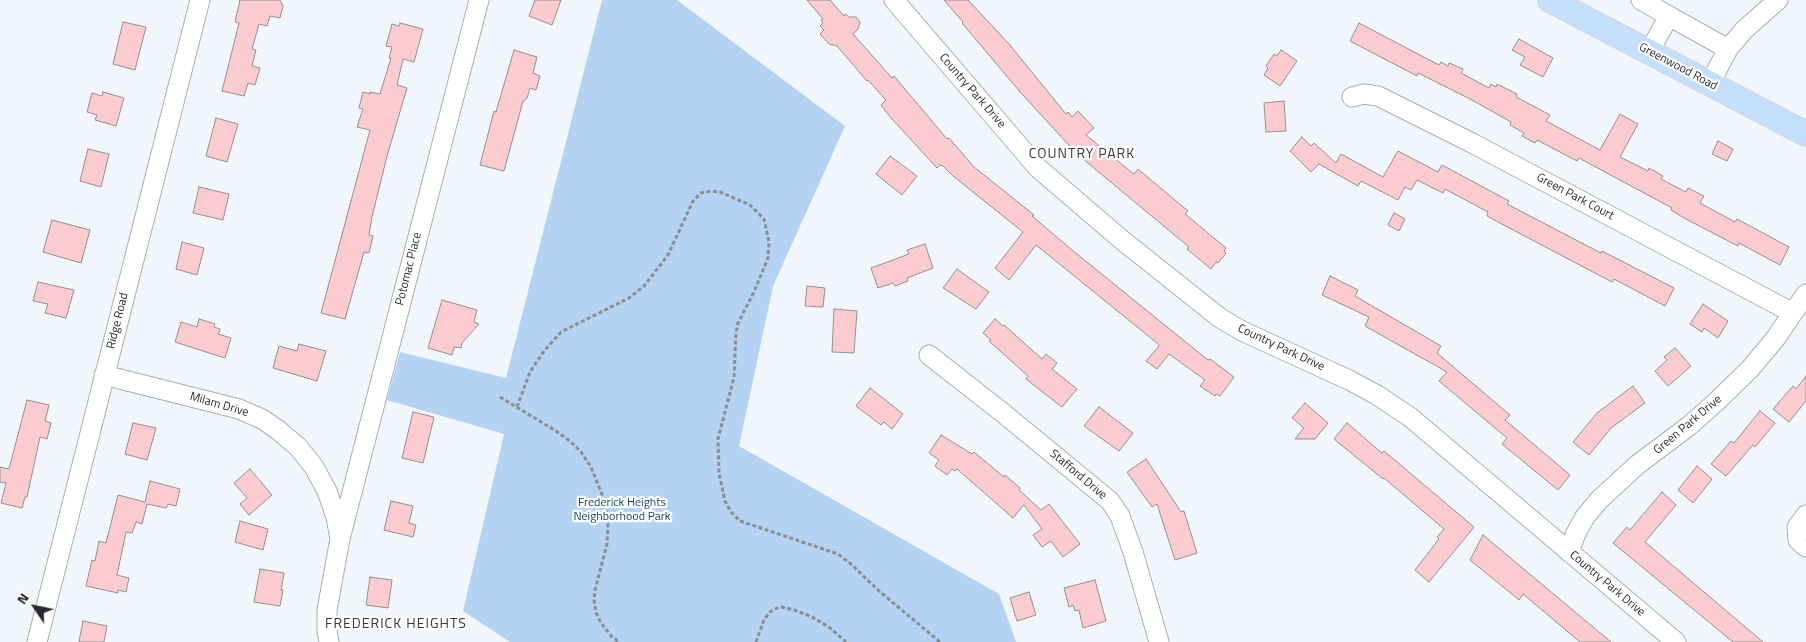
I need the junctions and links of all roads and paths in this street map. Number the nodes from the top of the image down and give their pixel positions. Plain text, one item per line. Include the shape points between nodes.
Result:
1 (200, 0) edge
2 (478, 0) edge
3 (894, 0) edge
4 (1641, 0) edge
5 (1778, 0) edge
6 (1554, 1) edge
7 (1669, 16) junction
8 (1728, 49) junction
9 (1649, 52) junction
10 (1710, 83) junction
11 (1352, 97) dead end
12 (1806, 134) edge
13 (1806, 294) edge
14 (1793, 313) junction
15 (929, 355) dead end
16 (104, 375) junction
17 (500, 398) dead end
18 (517, 407) junction
19 (1806, 515) edge
20 (340, 538) junction
21 (1806, 547) edge
22 (1569, 552) junction
23 (37, 642) edge
24 (329, 642) edge
25 (619, 642) edge
26 (756, 642) edge
27 (846, 642) edge
28 (940, 642) edge
29 (1159, 642) edge
30 (1676, 642) edge

1 - 16 street, Ridge Road
2 - 20 street, Potomac Place
3 - 22 street, Country Park Drive via 1038,168 1122,240 1220,318 1349,380 1410,417
4 - 7 street
5 - 8 street
6 - 9 main road, Greenwood Road
7 - 8 street
7 - 9 street
8 - 10 street
9 - 10 main road, Greenwood Road
10 - 12 main road, Greenwood Road
11 - 14 street, Green Park Court via 1364,94 1378,96 1472,142
13 - 14 street, Green Park Drive
14 - 22 street, Green Park Drive via 1750,369 1716,402 1599,500 1585,517
15 - 29 street, Stafford Drive via 1110,501 1120,516 1133,552
16 - 20 street, Milam Drive via 240,409 278,430 314,467 327,491
16 - 23 street, Ridge Road
17 - 18 path
18 - 25 path via 570,442 591,467 605,502 608,525 595,606 601,623
18 - 28 path via 530,372 561,332 630,298 644,286 668,255 692,201 702,193 712,191 750,205 764,219 768,258 736,333 734,377 718,439 719,473 726,501 740,522 838,554
19 - 21 street via 1797,527 1798,540
20 - 24 street, Milam Drive via 327,610
22 - 30 street, Country Park Drive
26 - 27 path via 764,620 774,609 782,608 812,617

